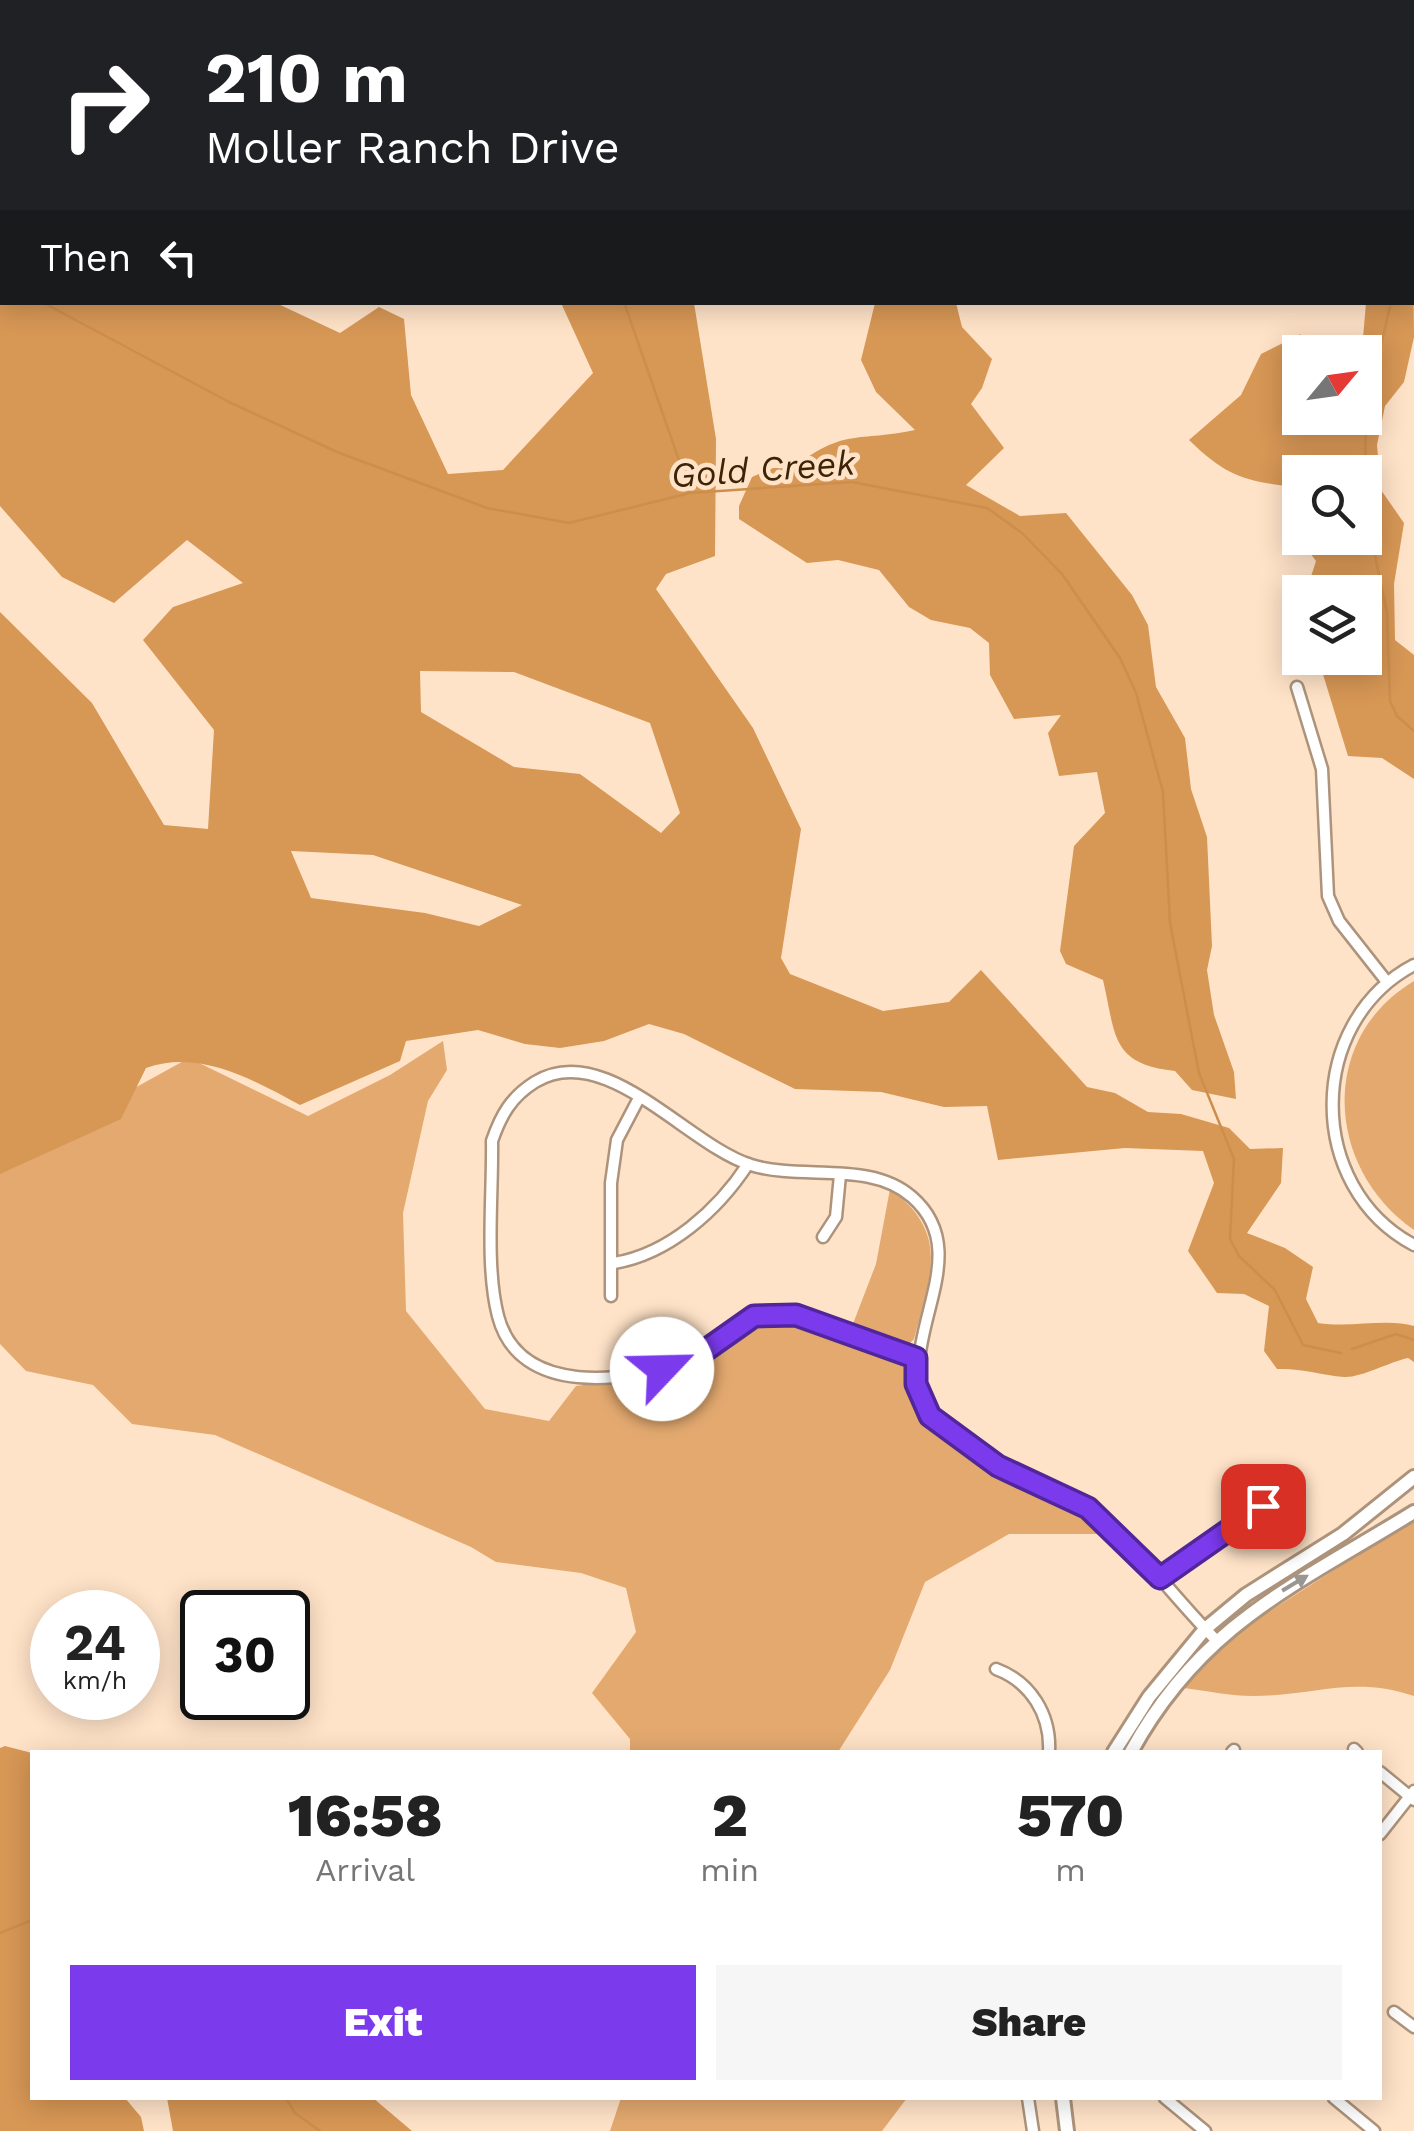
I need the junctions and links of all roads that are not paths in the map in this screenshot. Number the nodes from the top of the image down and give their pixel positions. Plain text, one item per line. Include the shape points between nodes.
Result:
1 (1297, 687) dead end
2 (1414, 964) edge
3 (1387, 982) junction
4 (639, 1098) junction
5 (748, 1164) junction
6 (840, 1175) junction
7 (823, 1237) dead end
8 (1414, 1245) edge
9 (614, 1263) junction
10 (611, 1296) dead end
11 (916, 1358) junction
12 (1414, 1477) edge
13 (1263, 1506) dead end
14 (1414, 1512) edge
15 (1160, 1578) junction
16 (1205, 1629) junction
17 (1216, 1640) junction
18 (996, 1669) dead end
19 (1048, 1750) edge
20 (1115, 1750) edge
21 (1131, 1750) edge
22 (1382, 1773) edge
23 (1413, 1796) edge
24 (1382, 1832) edge
25 (1394, 2012) dead end
26 (1414, 2027) edge
27 (1028, 2100) edge
28 (1063, 2100) edge
29 (1167, 2100) edge
30 (1336, 2100) edge
31 (1033, 2131) edge
32 (1067, 2131) edge
33 (1205, 2131) edge
34 (1374, 2131) edge

1 - 3 street via 1322,768 1328,896
2 - 3 street
3 - 8 street via 1342,1046 1331,1104 1334,1135 1354,1188 1385,1225
4 - 5 street
4 - 9 street via 617,1140
4 - 11 street via 598,1075 563,1070 517,1094 500,1117 492,1142 494,1287 498,1319 515,1349 563,1378 626,1374 693,1359 754,1316 796,1315
5 - 6 street
5 - 9 street via 725,1199 686,1228 645,1258
6 - 7 street via 836,1218
6 - 11 street via 896,1185 916,1200 934,1229 937,1278
9 - 10 street
11 - 15 street via 916,1384 930,1416 998,1466 1088,1508
12 - 16 main road
13 - 15 street
17 -> 14 main road via 1265,1601
15 - 16 street
16 - 17 street
16 - 20 main road
17 - 21 main road via 1172,1688
18 - 19 street via 1037,1701
22 - 23 street
23 - 24 street
25 - 26 street
27 - 31 street
28 - 32 main road
29 - 33 street
30 - 34 street

